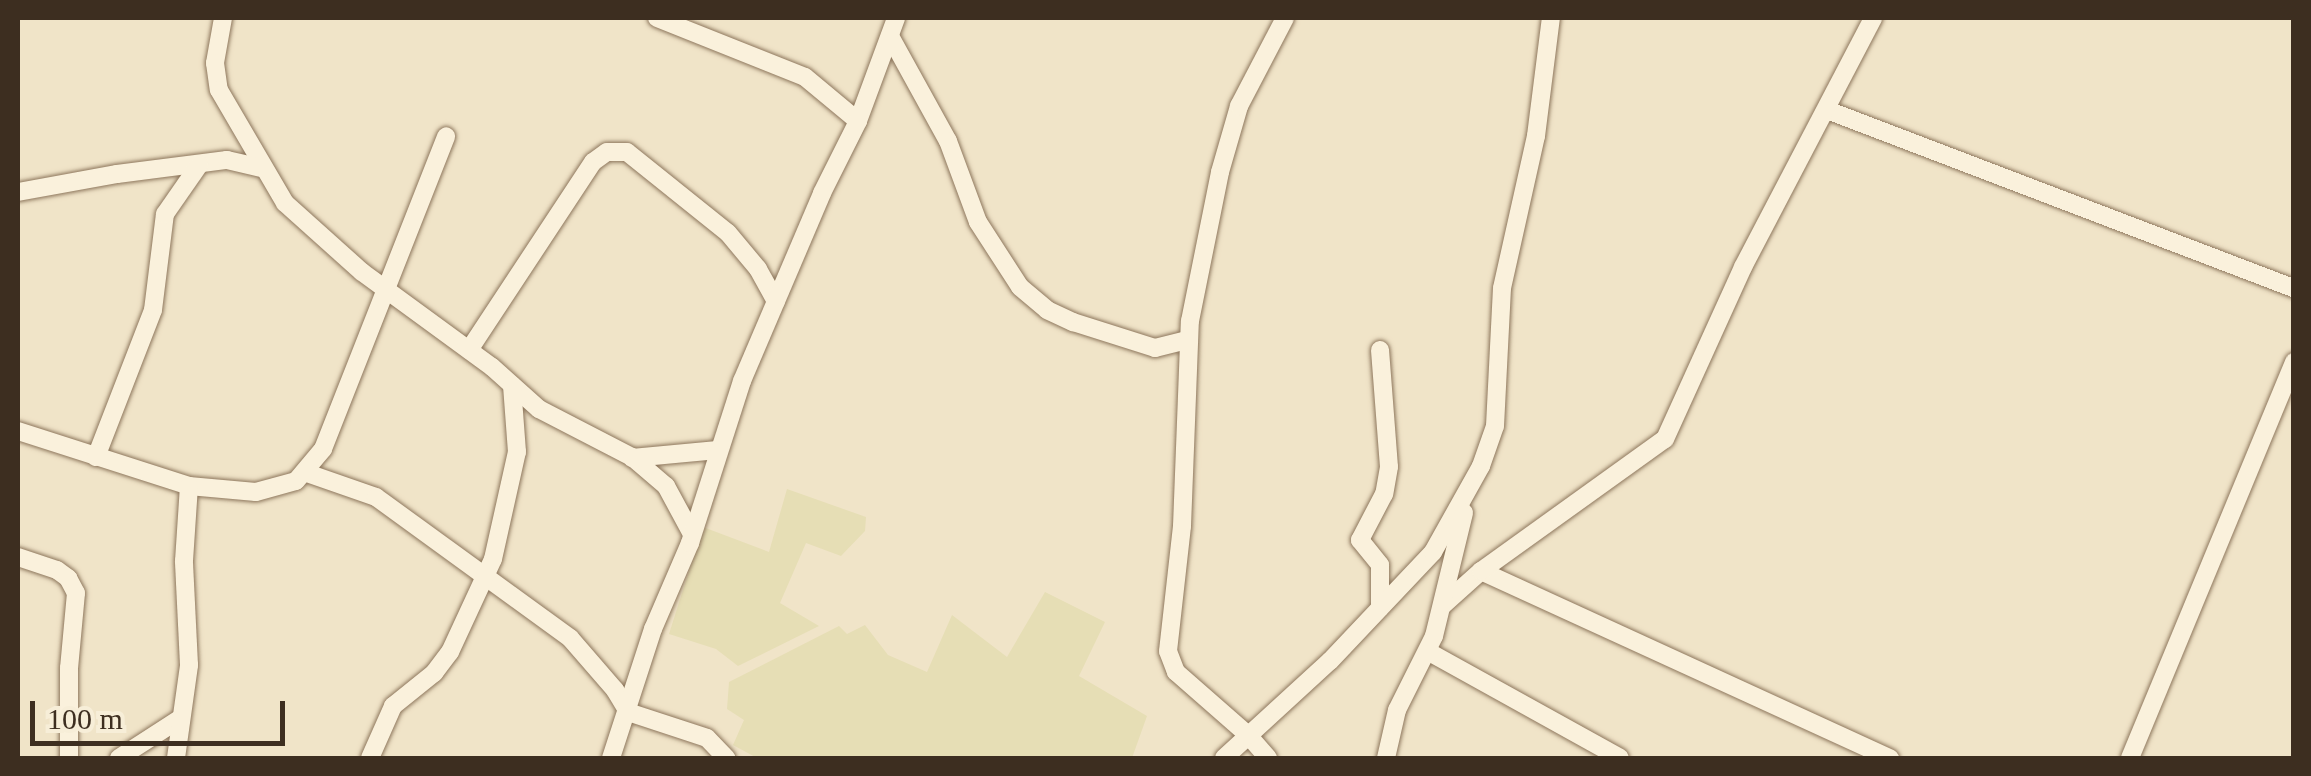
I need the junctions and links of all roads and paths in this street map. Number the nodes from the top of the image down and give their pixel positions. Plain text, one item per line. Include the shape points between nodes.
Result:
1 (222, 18) edge
2 (658, 18) edge
3 (1286, 18) edge
4 (1551, 18) edge
5 (1873, 18) edge
6 (893, 26) edge
7 (1828, 110) junction
8 (858, 121) junction
9 (446, 136) dead end
10 (199, 165) junction
11 (261, 168) junction
12 (18, 192) edge
13 (2294, 288) edge
14 (386, 291) junction
15 (776, 301) junction
16 (1188, 340) junction
17 (470, 350) junction
18 (1380, 350) dead end
19 (2293, 366) edge
20 (512, 384) junction
21 (18, 431) edge
22 (718, 450) junction
23 (96, 457) junction
24 (632, 458) junction
25 (307, 473) junction
26 (190, 486) junction
27 (1470, 488) junction
28 (692, 534) junction
29 (18, 557) edge
30 (1481, 571) junction
31 (486, 574) junction
32 (1442, 606) junction
33 (1380, 608) junction
34 (1428, 652) junction
35 (628, 712) junction
36 (182, 718) junction
37 (1248, 734) junction
38 (613, 757) edge
39 (68, 758) edge
40 (120, 758) edge
41 (176, 758) edge
42 (370, 758) edge
43 (726, 758) edge
44 (1224, 758) edge
45 (1268, 758) edge
46 (1386, 758) edge
47 (1620, 758) edge
48 (1890, 758) edge
49 (2130, 758) edge

1 - 11 street via 215,74
2 - 8 street via 805,77
3 - 16 street via 1250,78 1230,132
4 - 27 street via 1536,136 1502,288 1495,426
5 - 7 street
6 - 8 street
6 - 16 street via 948,140 978,222 1020,288 1073,322 1155,348
7 - 13 street
7 - 30 street via 1742,266 1665,438
8 - 15 street
9 - 14 street
10 - 11 street via 227,160
10 - 12 street
10 - 23 street via 166,214 154,310
11 - 14 street via 284,204
14 - 17 street
14 - 25 street
15 - 17 street via 728,233 627,152 607,152 593,162
15 - 22 street
16 - 37 street via 1182,526 1168,650 1188,685
17 - 20 street
18 - 33 street via 1389,467 1384,494 1360,540 1380,565
19 - 49 street
20 - 24 street via 540,410
20 - 31 street via 516,452 498,548
21 - 23 street
22 - 24 street
22 - 28 street
23 - 26 street
24 - 28 street via 666,486
25 - 26 street via 256,492
25 - 31 street via 376,497
26 - 36 street via 184,561 189,665
27 - 32 street
27 - 33 street via 1433,552
28 - 35 street
29 - 39 street via 57,570 76,593
30 - 32 street
30 - 48 street
31 - 35 street via 570,638
31 - 42 street via 450,652 393,706
32 - 34 street
33 - 37 street
34 - 46 street via 1397,710
34 - 47 street
35 - 38 street
35 - 43 street via 707,738
36 - 40 street
36 - 41 street
37 - 44 street
37 - 45 street

